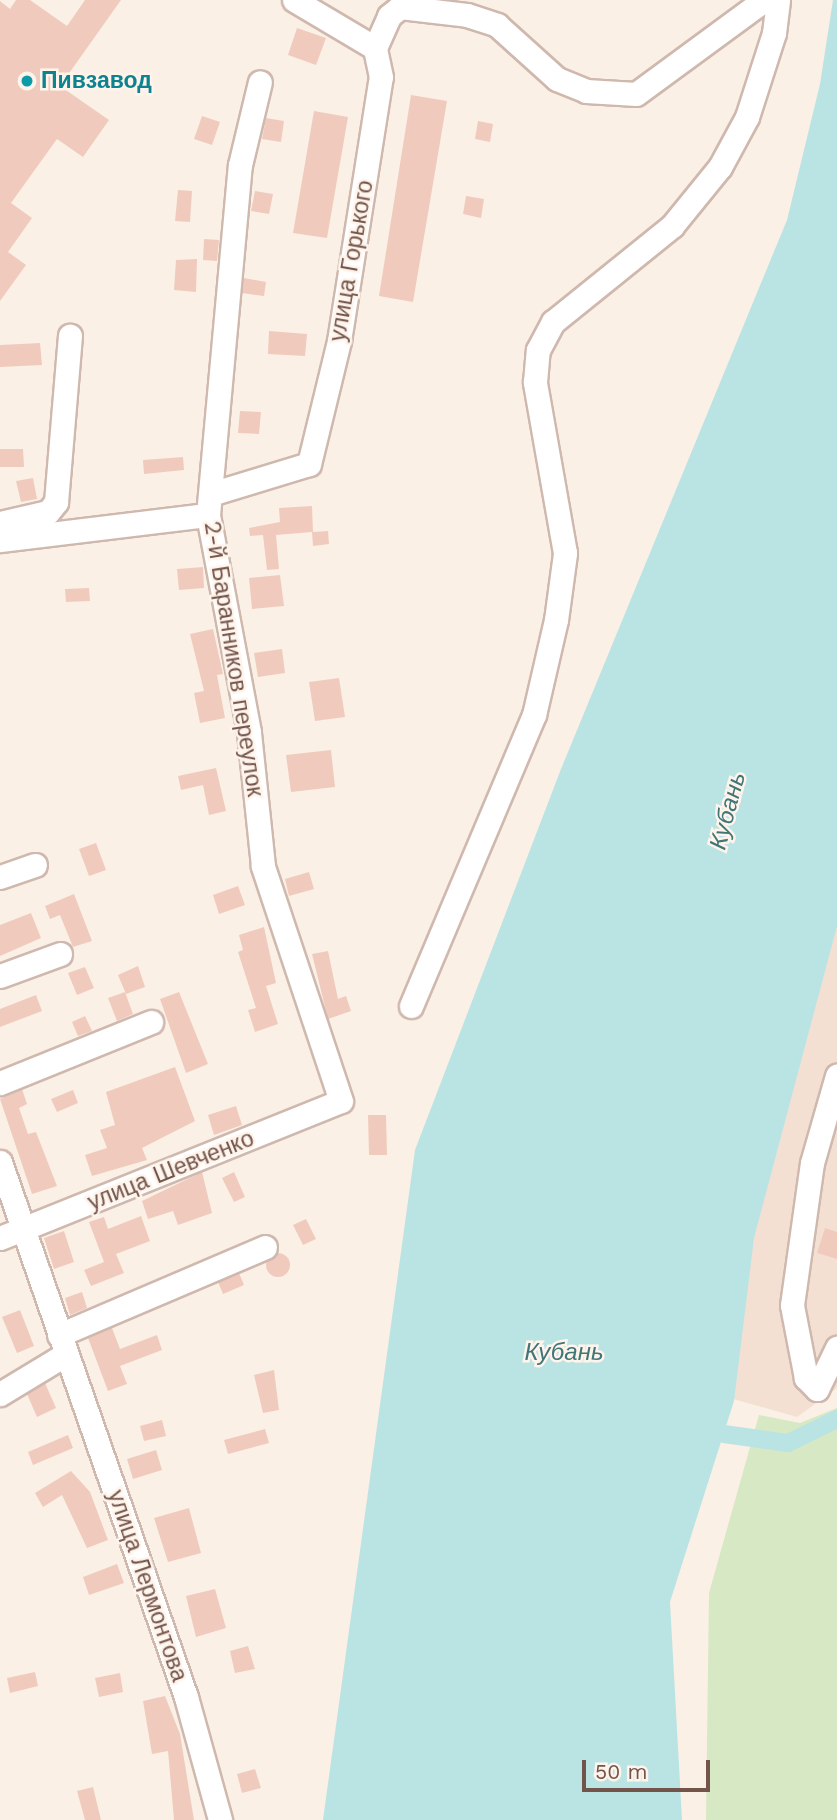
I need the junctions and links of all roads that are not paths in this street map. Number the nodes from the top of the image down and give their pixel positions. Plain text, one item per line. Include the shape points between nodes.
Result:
1 (294, 0) edge
2 (764, 0) edge
3 (778, 0) edge
4 (375, 48) junction
5 (260, 82) dead end
6 (70, 336) dead end
7 (210, 505) junction
8 (0, 523) edge
9 (0, 540) edge
10 (35, 865) dead end
11 (0, 877) edge
12 (60, 954) dead end
13 (0, 976) edge
14 (411, 1006) dead end
15 (151, 1022) dead end
16 (837, 1076) edge
17 (0, 1083) edge
18 (341, 1101) joint
19 (0, 1161) edge
20 (23, 1231) junction
21 (0, 1238) edge
22 (265, 1247) dead end
23 (63, 1345) junction
24 (837, 1349) edge
25 (837, 1374) edge
26 (817, 1389) junction
27 (0, 1394) edge
28 (220, 1820) edge

1 - 4 street
2 - 4 street via 636,94 586,91 557,79 497,25 467,15 400,7 389,16
3 - 14 street via 774,33 747,117 720,167 672,226 554,322 538,349 535,382 565,552 556,620 529,728
4 - 7 street, улица Горького via 381,77 369,160 339,341 309,464
5 - 7 street, 2-й Баранников переулок via 240,165
6 - 8 street via 56,502 48,512
7 - 9 street, улица Горького
7 - 18 street, 2-й Баранников переулок via 249,732 262,866
10 - 11 street
12 - 13 street
15 - 17 street
16 - 26 street via 812,1163 792,1305 806,1378
18 - 20 street, улица Шевченко
19 - 20 street, улица Лермонтова
20 - 21 street, улица Шевченко
20 - 23 street, улица Лермонтова
22 - 23 street
23 - 27 street
23 - 28 street, улица Лермонтова via 186,1697
24 - 26 street
25 - 26 street

